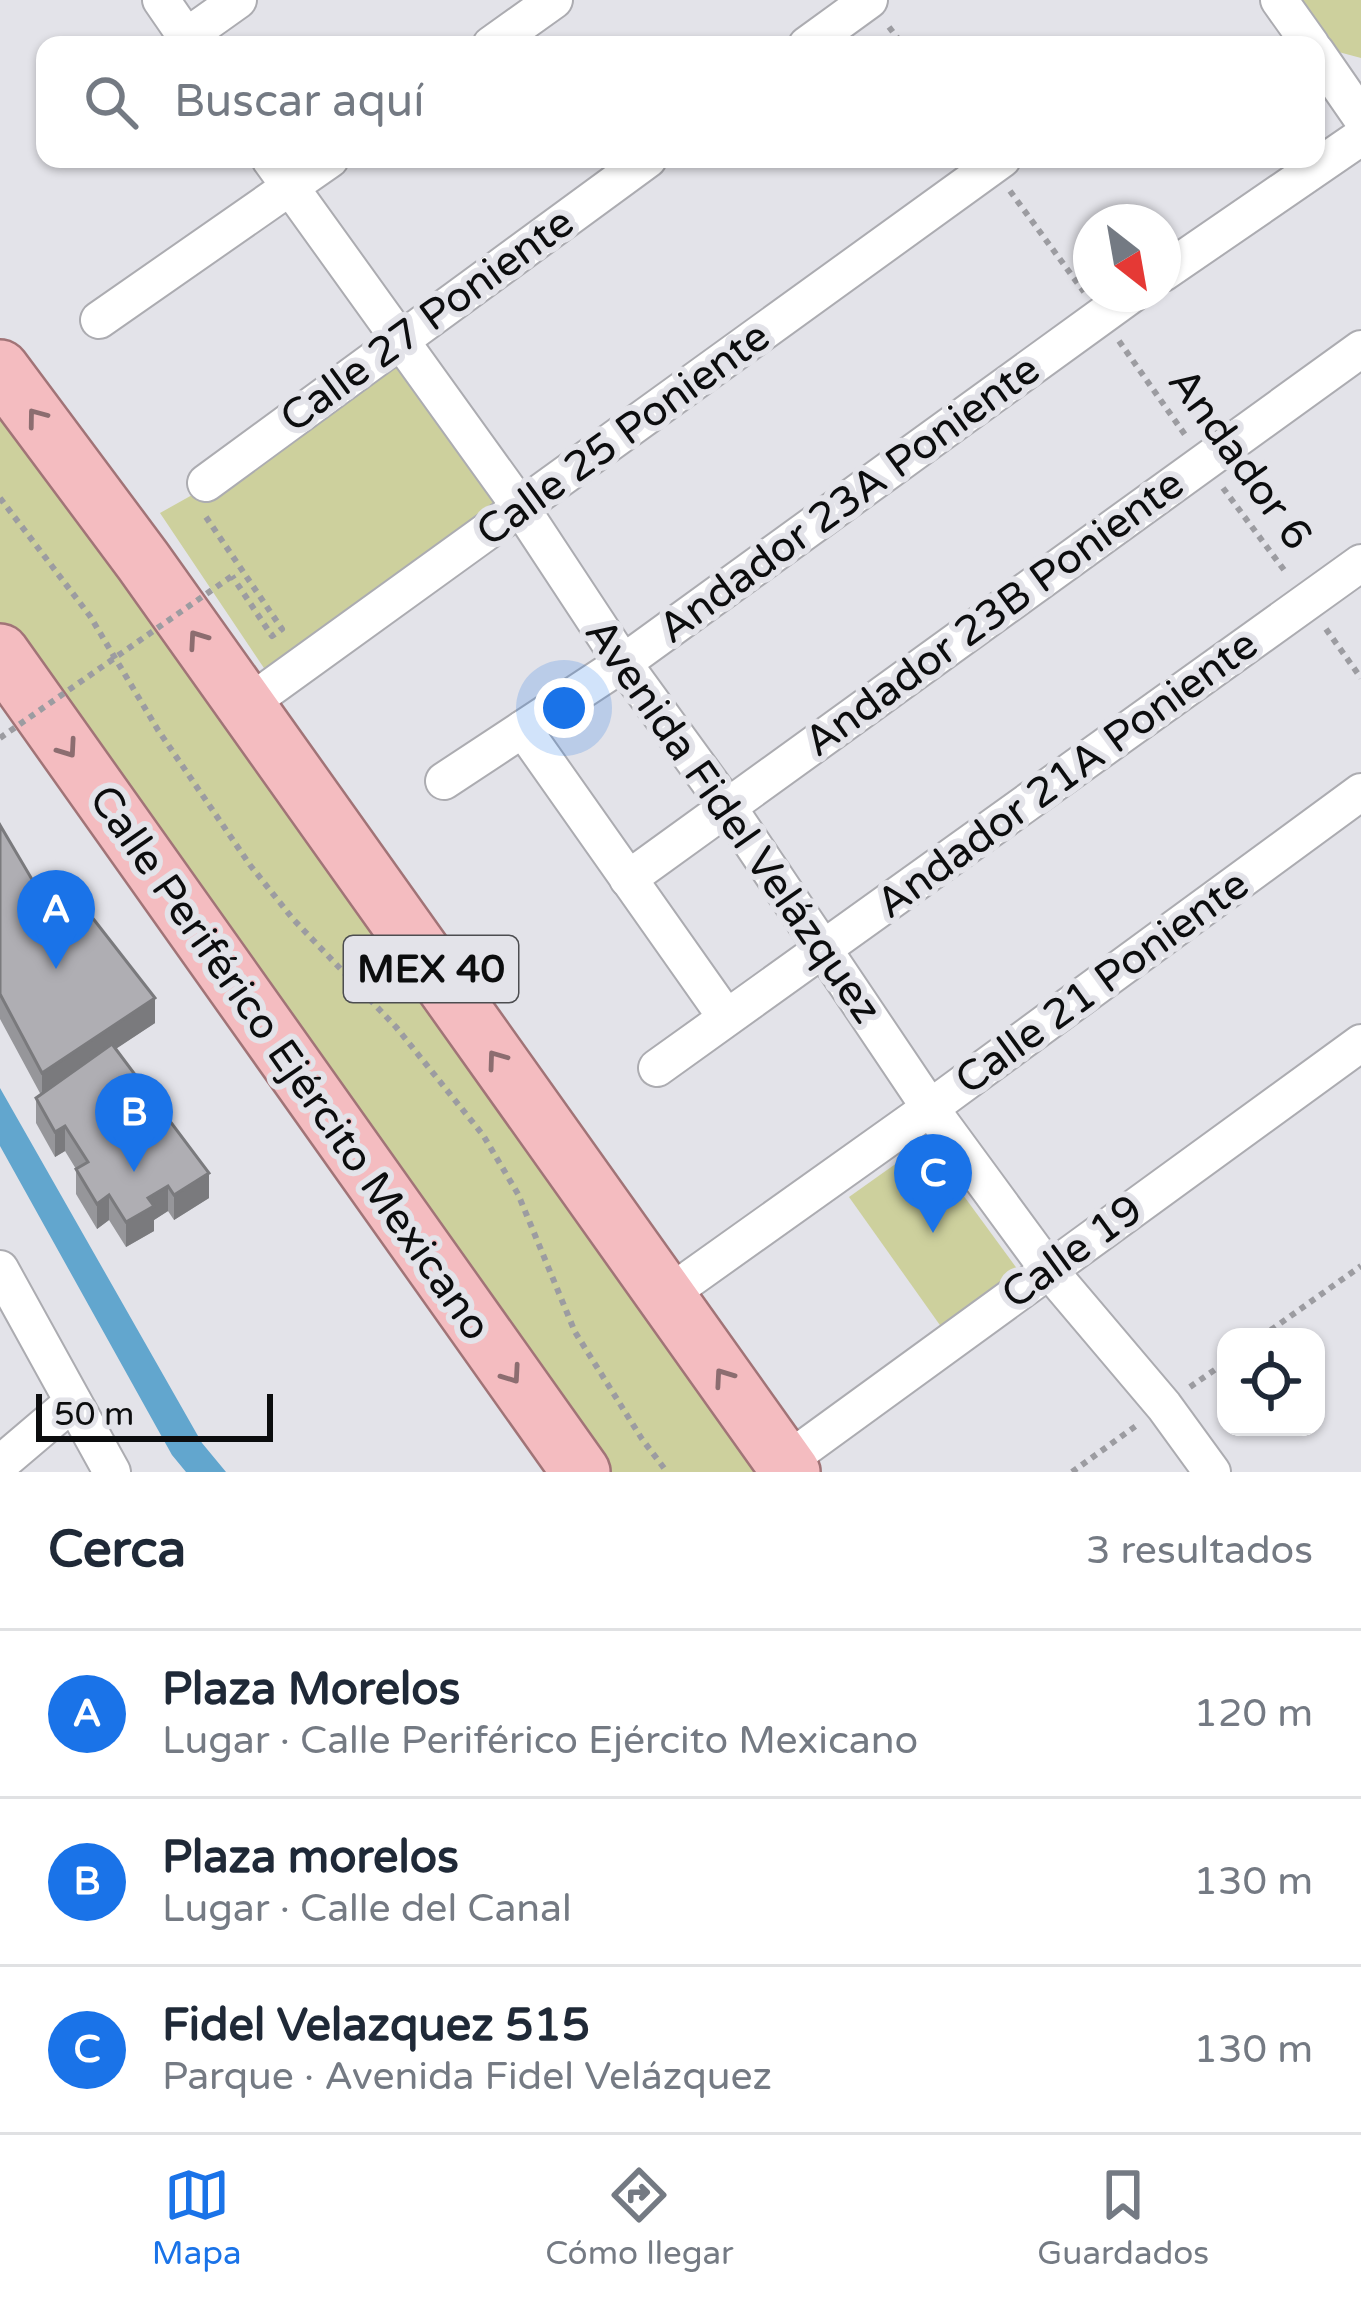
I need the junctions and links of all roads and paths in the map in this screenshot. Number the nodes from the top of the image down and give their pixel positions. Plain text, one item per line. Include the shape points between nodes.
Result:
1 (161, 0) edge
2 (238, 0) edge
3 (554, 0) edge
4 (869, 0) edge
5 (1279, 0) edge
6 (186, 36) edge
7 (195, 36) edge
8 (504, 36) edge
9 (819, 36) edge
10 (1306, 36) edge
11 (1327, 65) edge
12 (1361, 117) edge
13 (1361, 137) edge
14 (1325, 162) edge
15 (636, 168) edge
16 (990, 168) edge
17 (1000, 168) edge
18 (1316, 168) edge
19 (279, 173) edge
20 (1181, 261) edge
21 (1105, 312) edge
22 (1101, 315) junction
23 (99, 320) dead end
24 (397, 340) junction
25 (1361, 349) edge
26 (0, 369) edge
27 (1204, 462) junction
28 (206, 483) joint
29 (0, 498) edge
30 (521, 508) junction
31 (1361, 563) edge
32 (1306, 601) junction
33 (0, 653) edge
34 (623, 663) junction
35 (1361, 678) edge
36 (244, 707) junction
37 (523, 729) junction
38 (0, 738) edge
39 (444, 782) dead end
40 (1361, 791) edge
41 (727, 806) junction
42 (628, 879) junction
43 (823, 950) junction
44 (726, 1018) junction
45 (1361, 1043) edge
46 (657, 1068) dead end
47 (930, 1108) junction
48 (1361, 1266) edge
49 (1048, 1268) junction
50 (0, 1269) edge
51 (666, 1296) junction
52 (1274, 1328) edge
53 (74, 1402) junction
54 (0, 1464) edge
55 (788, 1467) edge
56 (112, 1472) edge
57 (581, 1472) edge
58 (667, 1472) edge
59 (1212, 1472) edge

1 - 6 street
2 - 7 street
3 - 8 street
4 - 9 street
5 - 10 street
11 - 12 street
13 - 14 street
15 - 24 street, Calle 27 Poniente
16 - 30 street, Calle 25 Poniente
17 - 22 path, Andador 6
18 - 20 street
19 - 23 street
19 - 24 street, Avenida Fidel Velázquez
21 - 22 street, Andador 23A Poniente
22 - 27 path, Andador 6
22 - 34 street, Andador 23A Poniente
24 - 28 street, Calle 27 Poniente
24 - 30 street, Avenida Fidel Velázquez
25 - 27 street, Andador 23B Poniente
36 -> 26 highway, MEX 40
27 - 32 path, Andador 6
27 - 41 street, Andador 23B Poniente
28 - 38 path, bridge via 206,517 282,629 272,636 232,576
29 - 58 path via 91,616 250,865 483,1135 518,1194 575,1332
30 - 34 street, Avenida Fidel Velázquez
30 - 36 street, Calle 25 Poniente
31 - 32 street, Andador 21A Poniente
32 - 35 path, Andador 6
32 - 43 street, Andador 21A Poniente
33 -> 57 highway, Calle Periférico Ejército Mexicano
34 - 37 street, Andador 23A Poniente
34 - 41 street, Avenida Fidel Velázquez
51 -> 36 highway, MEX 40
37 - 39 street, Andador 23A Poniente
37 - 42 street
40 - 47 street, Calle 21 Poniente
41 - 42 street, Andador 23B Poniente
41 - 43 street, Avenida Fidel Velázquez
42 - 44 street
43 - 44 street, Andador 21A Poniente
43 - 47 street, Avenida Fidel Velázquez
44 - 46 street, Andador 21A Poniente
45 - 49 street, Calle 19
47 - 49 street, Avenida Fidel Velázquez
47 - 51 street, Calle 21 Poniente
48 - 52 path
49 - 55 street, Calle 19
49 - 59 street, Avenida Fidel Velázquez
50 - 53 street
55 -> 51 highway, MEX 40
53 - 54 street
53 - 56 street

